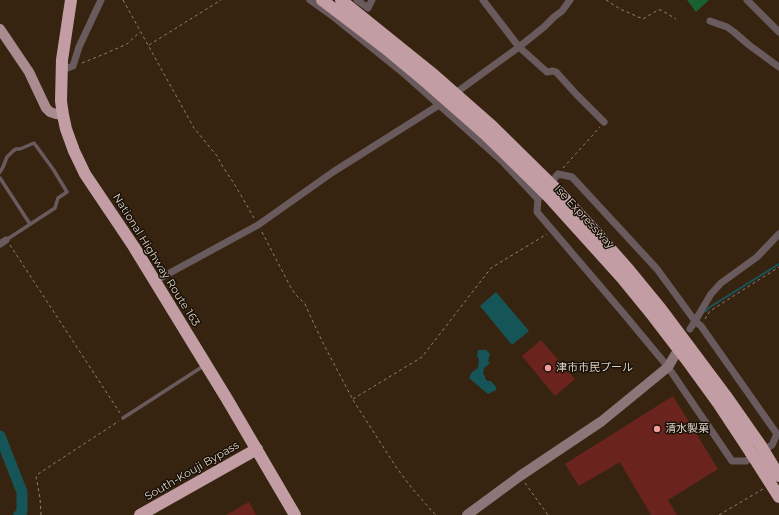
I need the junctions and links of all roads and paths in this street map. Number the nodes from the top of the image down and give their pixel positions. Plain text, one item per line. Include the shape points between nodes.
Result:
1 (71, 0) edge
2 (101, 0) edge
3 (123, 0) edge
4 (221, 0) edge
5 (310, 0) edge
6 (322, 0) edge
7 (341, 0) edge
8 (357, 0) edge
9 (372, 0) edge
10 (484, 0) edge
11 (570, 0) edge
12 (606, 0) edge
13 (747, 0) edge
14 (676, 19) dead end
15 (710, 21) dead end
16 (0, 29) edge
17 (140, 31) junction
18 (779, 32) edge
19 (148, 46) junction
20 (518, 47) junction
21 (779, 67) edge
22 (67, 68) junction
23 (439, 105) junction
24 (63, 114) junction
25 (604, 122) joint
26 (0, 172) edge
27 (558, 174) junction
28 (0, 178) edge
29 (547, 194) junction
30 (30, 224) junction
31 (258, 225) junction
32 (553, 230) junction
33 (779, 234) edge
34 (3, 242) edge
35 (779, 267) edge
36 (155, 281) junction
37 (698, 324) junction
38 (690, 329) dead end
39 (675, 355) dead end
40 (206, 364) junction
41 (668, 368) junction
42 (353, 400) junction
43 (123, 418) junction
44 (257, 449) junction
45 (756, 449) junction
46 (520, 476) junction
47 (779, 476) edge
48 (763, 488) dead end
49 (779, 497) edge
50 (41, 515) edge
51 (140, 515) edge
52 (294, 515) edge
53 (436, 515) edge
54 (467, 515) edge
55 (548, 515) edge
56 (719, 515) edge

1 - 22 highway, National Highway Route 163
2 - 22 street
3 - 17 path
4 - 19 path
5 - 23 street via 402,72
6 - 29 highway, Ise Expressway, bridge via 427,83
7 - 29 highway, Ise Expressway, bridge via 492,126
8 - 9 street via 368,8
10 - 20 street
11 - 20 street via 562,11
12 - 14 path via 643,19 658,10
13 - 18 street
15 - 21 street via 734,32
16 - 24 main road via 29,72 46,108 50,112
17 - 19 path
17 - 22 path via 127,44
19 - 31 path via 194,128 217,156
20 - 23 street
20 - 25 street via 547,72 553,71 558,74
22 - 24 highway, National Highway Route 163 via 61,101
23 - 29 street via 503,162
23 - 31 street via 333,172
24 - 36 highway, National Highway Route 163 via 78,160
25 - 27 path
26 - 30 lane via 13,151 34,143 67,192 58,198 55,208
27 - 29 street
27 - 37 street via 572,177 657,269
28 - 30 lane
29 - 32 street via 537,212
29 - 45 highway, Ise Expressway via 592,228 661,309 726,396
30 - 34 lane
31 - 36 street
31 - 42 path via 290,286 305,304
32 - 41 street
32 - 42 path via 490,268 422,357
33 - 37 street via 758,257 721,283 711,294
34 - 43 path
35 - 37 path via 710,311
36 - 40 highway, National Highway Route 163
37 - 38 street
37 - 41 street via 777,434 772,445 746,461 732,462
39 - 41 street
40 - 43 lane
40 - 44 highway, National Highway Route 163
41 - 46 street via 602,421
42 - 53 path via 396,467
43 - 50 path via 38,474 36,478
44 - 51 highway, South-Kouji Bypass
44 - 52 highway, National Highway Route 163
45 - 47 highway, Ise Expressway, bridge
45 - 49 highway, Ise Expressway, bridge
46 - 54 street
46 - 55 path
48 - 56 path

